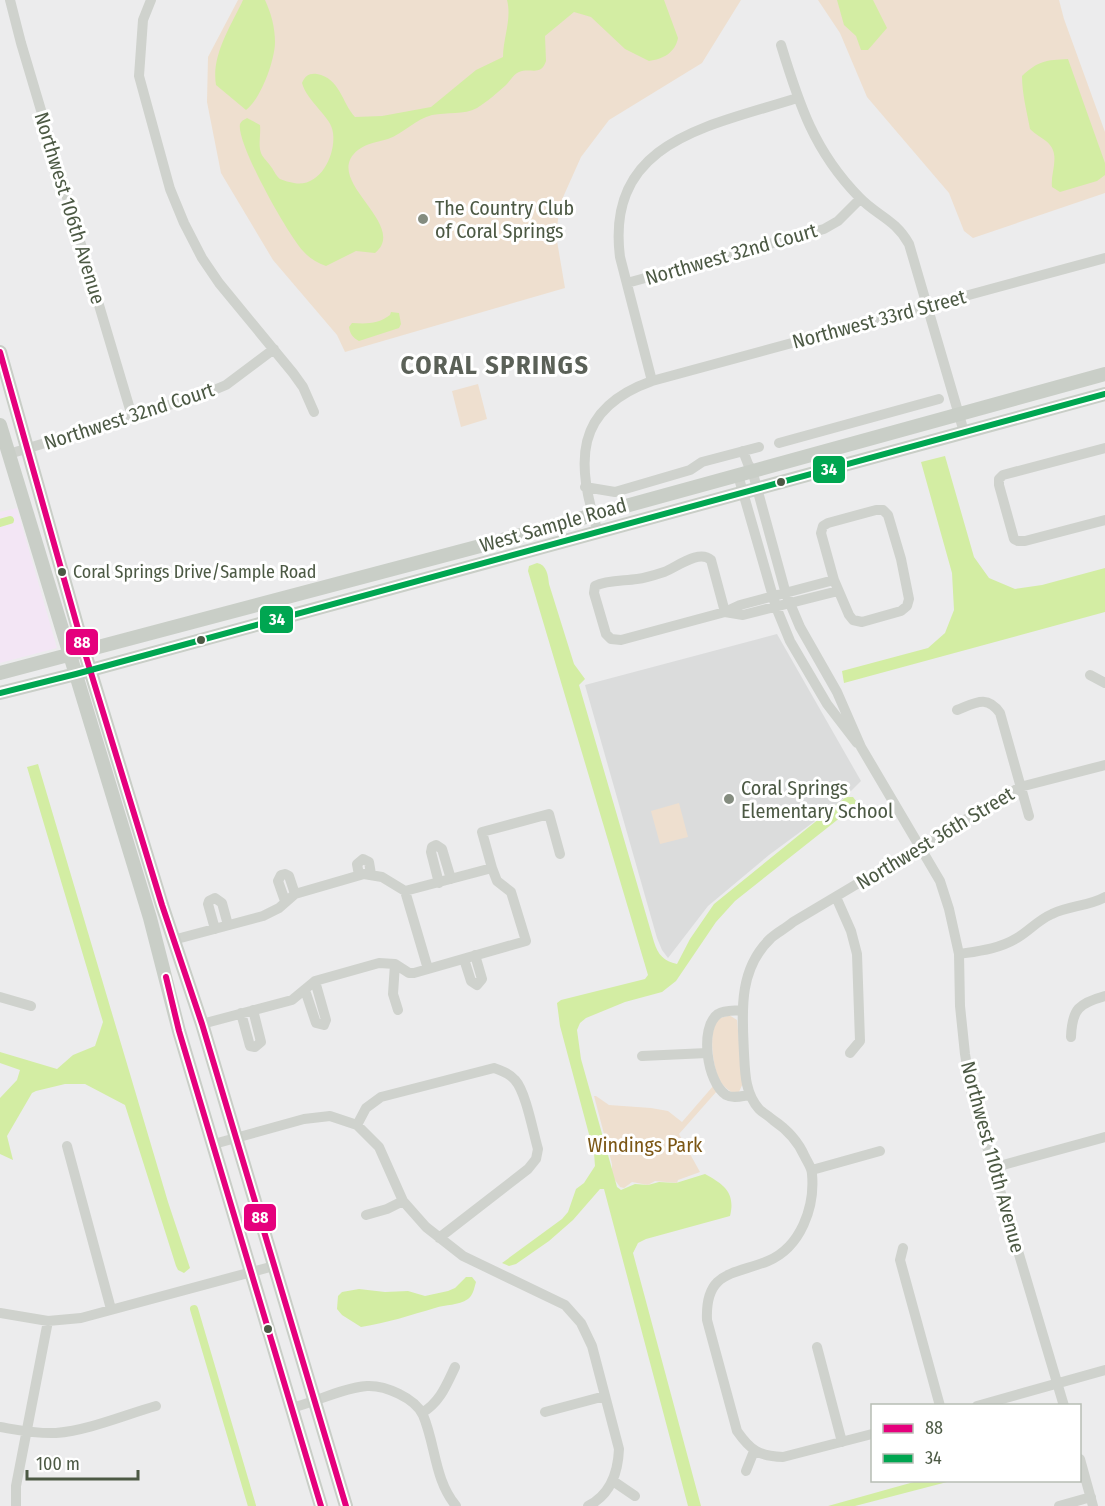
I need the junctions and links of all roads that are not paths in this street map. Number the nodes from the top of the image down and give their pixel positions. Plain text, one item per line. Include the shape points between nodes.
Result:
1 (151, 0) edge
2 (10, 1) edge
3 (781, 45) dead end
4 (797, 98) junction
5 (860, 199) junction
6 (1105, 258) edge
7 (627, 283) junction
8 (928, 306) junction
9 (274, 349) junction
10 (0, 352) edge
11 (1105, 374) edge
12 (652, 381) junction
13 (1105, 394) edge
14 (939, 399) dead end
15 (314, 412) dead end
16 (959, 414) junction
17 (132, 416) junction
18 (0, 425) edge
19 (964, 432) junction
20 (779, 443) dead end
21 (759, 447) dead end
22 (28, 448) junction
23 (1105, 448) edge
24 (743, 452) junction
25 (9, 454) junction
26 (752, 470) junction
27 (738, 475) junction
28 (585, 487) junction
29 (758, 488) junction
30 (743, 493) junction
31 (592, 514) junction
32 (1105, 520) edge
33 (598, 532) junction
34 (834, 580) junction
35 (838, 591) junction
36 (786, 594) junction
37 (774, 602) junction
38 (790, 605) junction
39 (725, 612) junction
40 (77, 652) junction
41 (91, 670) junction
42 (0, 673) edge
43 (76, 674) junction
44 (1090, 675) dead end
45 (1105, 683) edge
46 (0, 693) edge
47 (957, 710) dead end
48 (861, 747) junction
49 (1105, 765) edge
50 (1020, 787) junction
51 (1029, 816) dead end
52 (920, 847) junction
53 (560, 854) dead end
54 (492, 868) junction
55 (451, 879) junction
56 (439, 883) junction
57 (405, 891) junction
58 (295, 894) junction
59 (836, 897) junction
60 (1105, 897) edge
61 (285, 901) junction
62 (228, 925) junction
63 (216, 928) junction
64 (173, 940) junction
65 (958, 954) junction
66 (475, 956) junction
67 (464, 959) junction
68 (395, 964) junction
69 (428, 969) junction
70 (315, 981) junction
71 (304, 990) junction
72 (1105, 996) edge
73 (0, 997) edge
74 (31, 1006) dead end
75 (253, 1010) junction
76 (399, 1010) dead end
77 (742, 1011) junction
78 (241, 1013) junction
79 (202, 1024) junction
80 (1071, 1037) dead end
81 (706, 1053) junction
82 (850, 1053) dead end
83 (642, 1056) dead end
84 (749, 1095) junction
85 (357, 1125) junction
86 (1105, 1137) edge
87 (236, 1138) junction
88 (214, 1144) junction
89 (67, 1146) dead end
90 (880, 1151) dead end
91 (992, 1168) junction
92 (812, 1170) junction
93 (403, 1201) junction
94 (366, 1215) dead end
95 (439, 1238) junction
96 (903, 1248) dead end
97 (274, 1266) junction
98 (252, 1272) junction
99 (111, 1309) junction
100 (0, 1313) edge
101 (48, 1321) junction
102 (817, 1347) dead end
103 (455, 1367) dead end
104 (1105, 1370) edge
105 (1058, 1385) junction
106 (605, 1396) junction
107 (314, 1403) junction
108 (939, 1404) edge
109 (985, 1404) edge
110 (1063, 1404) edge
111 (156, 1406) dead end
112 (291, 1408) junction
113 (545, 1412) dead end
114 (422, 1413) junction
115 (0, 1427) edge
116 (28, 1432) junction
117 (871, 1435) edge
118 (842, 1442) junction
119 (754, 1451) junction
120 (1081, 1464) edge
121 (746, 1471) dead end
122 (613, 1481) junction
123 (635, 1496) dead end
124 (1092, 1502) edge
125 (16, 1506) edge
126 (321, 1506) edge
127 (346, 1506) edge
128 (456, 1506) edge
129 (588, 1506) edge
130 (1059, 1506) edge

1 - 9 street via 143,20 139,76 170,189 202,258
2 - 17 street, Northwest 106th Avenue
3 - 4 street
4 - 5 street via 826,157
4 - 7 street via 673,140 638,171 618,218
5 - 7 street, Northwest 32nd Court via 838,221 824,228
5 - 8 street via 902,232
6 - 8 street, Northwest 33rd Street
7 - 12 street
8 - 12 street, Northwest 33rd Street
8 - 16 street
9 - 15 street via 303,387
9 - 17 street, Northwest 32nd Court via 226,385
10 - 22 main road
11 - 16 main road, West Sample Road
12 - 28 street, Northwest 33rd Street via 617,397 592,427 585,446
13 - 19 main road, West Sample Road
14 - 20 street
16 - 19 street
16 - 26 main road, West Sample Road
17 - 22 street, Northwest 32nd Court
18 - 25 main road
19 - 29 main road, West Sample Road
21 - 24 street
22 - 25 street, Northwest 32nd Court
22 - 40 main road
23 - 32 street via 999,479 1018,542
24 - 26 street, Northwest 110th Avenue
24 - 28 street via 615,492
25 - 40 main road
26 - 27 main road, West Sample Road
26 - 29 street, Northwest 110th Avenue
27 - 30 street, Northwest 110th Avenue
27 - 31 main road, West Sample Road
28 - 31 street, Northwest 33rd Street
29 - 30 main road, West Sample Road
29 - 36 street, Northwest 110th Avenue
30 - 33 main road, West Sample Road
30 - 37 street, Northwest 110th Avenue
31 - 33 street, Northwest 33rd Street
31 - 40 main road, West Sample Road
33 - 41 main road, West Sample Road
34 - 35 street
34 - 35 street via 821,533 823,526 883,510 901,559 907,606 862,622 849,615
34 - 36 street
35 - 38 street
36 - 37 street
36 - 38 street, Northwest 110th Avenue
37 - 38 street
37 - 39 street via 743,615
37 - 48 street, Northwest 110th Avenue via 794,651 837,719
38 - 48 street, Northwest 110th Avenue via 837,692
39 - 39 street via 707,557 699,556 639,579 595,586 606,634 611,639 621,640
40 - 41 main road
40 - 42 main road, West Sample Road
40 - 43 main road
41 - 43 main road, West Sample Road
41 - 64 main road
43 - 46 main road, West Sample Road
43 - 88 main road
44 - 45 street
47 - 50 street via 987,701 995,706
48 - 52 street, Northwest 110th Avenue
49 - 50 street, Northwest 36th Street
50 - 51 street
50 - 52 street, Northwest 36th Street
52 - 59 street, Northwest 36th Street
52 - 65 street, Northwest 110th Avenue via 940,881
53 - 54 street via 549,814 482,832
54 - 55 street
54 - 66 street via 496,881 511,892 526,941
55 - 56 street
55 - 56 street via 442,849 436,844 430,852
56 - 57 street
57 - 58 street via 371,874
57 - 69 street
58 - 61 street
58 - 61 street via 289,876 281,875 278,881
59 - 77 street, Northwest 36th Street via 770,939 744,983
59 - 82 street via 851,930 857,962 860,1041
60 - 65 street via 1054,913 1017,938 992,949
61 - 62 street via 273,912
62 - 63 street
62 - 63 street via 222,903 215,898 208,904
63 - 64 street
64 - 79 main road
65 - 91 street, Northwest 110th Avenue via 965,1054
66 - 67 street
66 - 67 street via 482,979 477,984 471,981
67 - 69 street
68 - 69 street via 409,973
68 - 70 street via 379,963
68 - 76 street via 393,994
70 - 71 street
70 - 71 street via 324,1024 316,1023
71 - 75 street via 292,1000
72 - 80 street via 1087,1001 1076,1010
73 - 74 street
75 - 78 street
75 - 78 street via 261,1042 255,1047 250,1046
77 - 81 street via 723,1012 715,1018
77 - 84 street, Northwest 36th Street
78 - 79 street
79 - 87 main road
81 - 83 street
81 - 84 street via 714,1081 724,1094 733,1098
84 - 92 street via 760,1110 791,1134
85 - 87 street via 330,1116 304,1119
85 - 93 street via 379,1148
85 - 95 street via 366,1108 381,1097 494,1068 505,1072 520,1087 538,1149 536,1159
86 - 91 street
87 - 88 street
87 - 97 main road
88 - 98 main road
89 - 99 street
90 - 92 street
91 - 105 street, Northwest 110th Avenue
92 - 119 street via 813,1194 797,1237 769,1261 729,1273 718,1281 706,1308 737,1431
93 - 94 street
93 - 95 street
95 - 106 street via 464,1256 565,1305 581,1323 592,1346
96 - 108 street via 900,1260
97 - 98 street
97 - 107 main road
98 - 99 street
98 - 112 main road
99 - 101 street via 81,1318
100 - 101 street
101 - 116 street
102 - 118 street
103 - 114 street via 442,1396
104 - 105 street
105 - 109 street
105 - 110 street, Northwest 110th Avenue
106 - 113 street
106 - 122 street via 619,1449
107 - 112 street
107 - 114 street via 369,1386 403,1396
107 - 127 main road
111 - 116 street via 76,1430
112 - 126 main road
114 - 128 street via 440,1478
115 - 116 street
116 - 125 street via 16,1486
117 - 118 street
118 - 119 street via 783,1457
119 - 121 street
120 - 124 street
122 - 123 street
122 - 129 street
124 - 130 street

